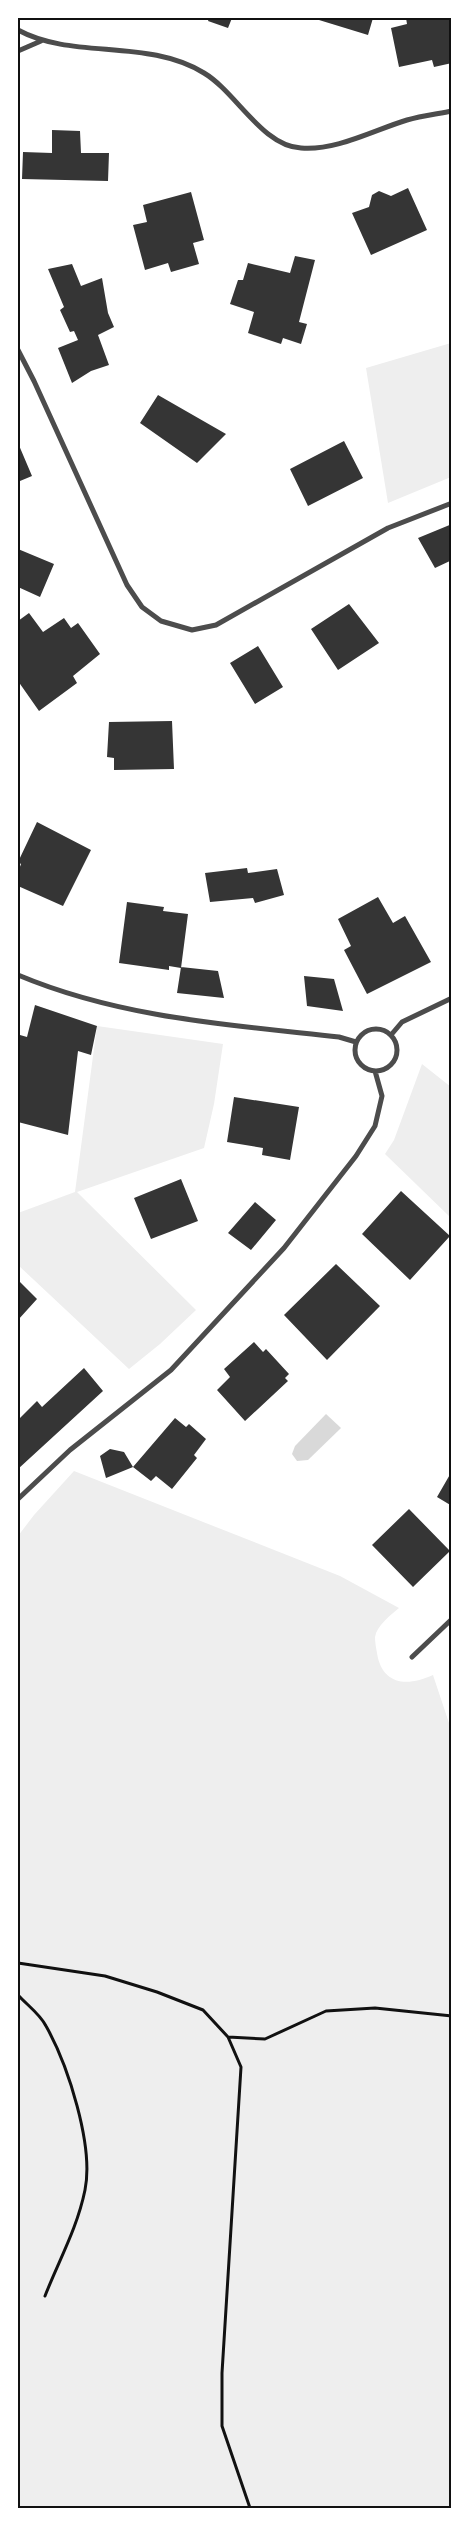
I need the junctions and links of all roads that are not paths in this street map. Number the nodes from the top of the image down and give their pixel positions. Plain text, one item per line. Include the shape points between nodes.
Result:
1 (18, 30) edge
2 (41, 41) junction
3 (18, 51) edge
4 (452, 111) edge
5 (18, 350) edge
6 (452, 503) edge
7 (18, 976) edge
8 (452, 998) edge
9 (391, 1035) junction
10 (356, 1042) junction
11 (375, 1071) junction
12 (18, 1499) edge
13 (452, 1619) edge
14 (412, 1657) dead end

1 - 2 street
2 - 3 street
2 - 4 street via 173,58 205,73 279,141 300,148 342,142 409,119
5 - 6 street via 127,585 142,607 161,621 192,630 216,625 388,528
7 - 10 street via 54,991 165,1017
8 - 9 street via 402,1022
9 - 10 street via 372,1029
9 - 11 street via 397,1048 393,1062
10 - 11 street via 356,1058
11 - 12 street via 382,1096 375,1126 356,1156 284,1248 171,1370 70,1450
13 - 14 street

